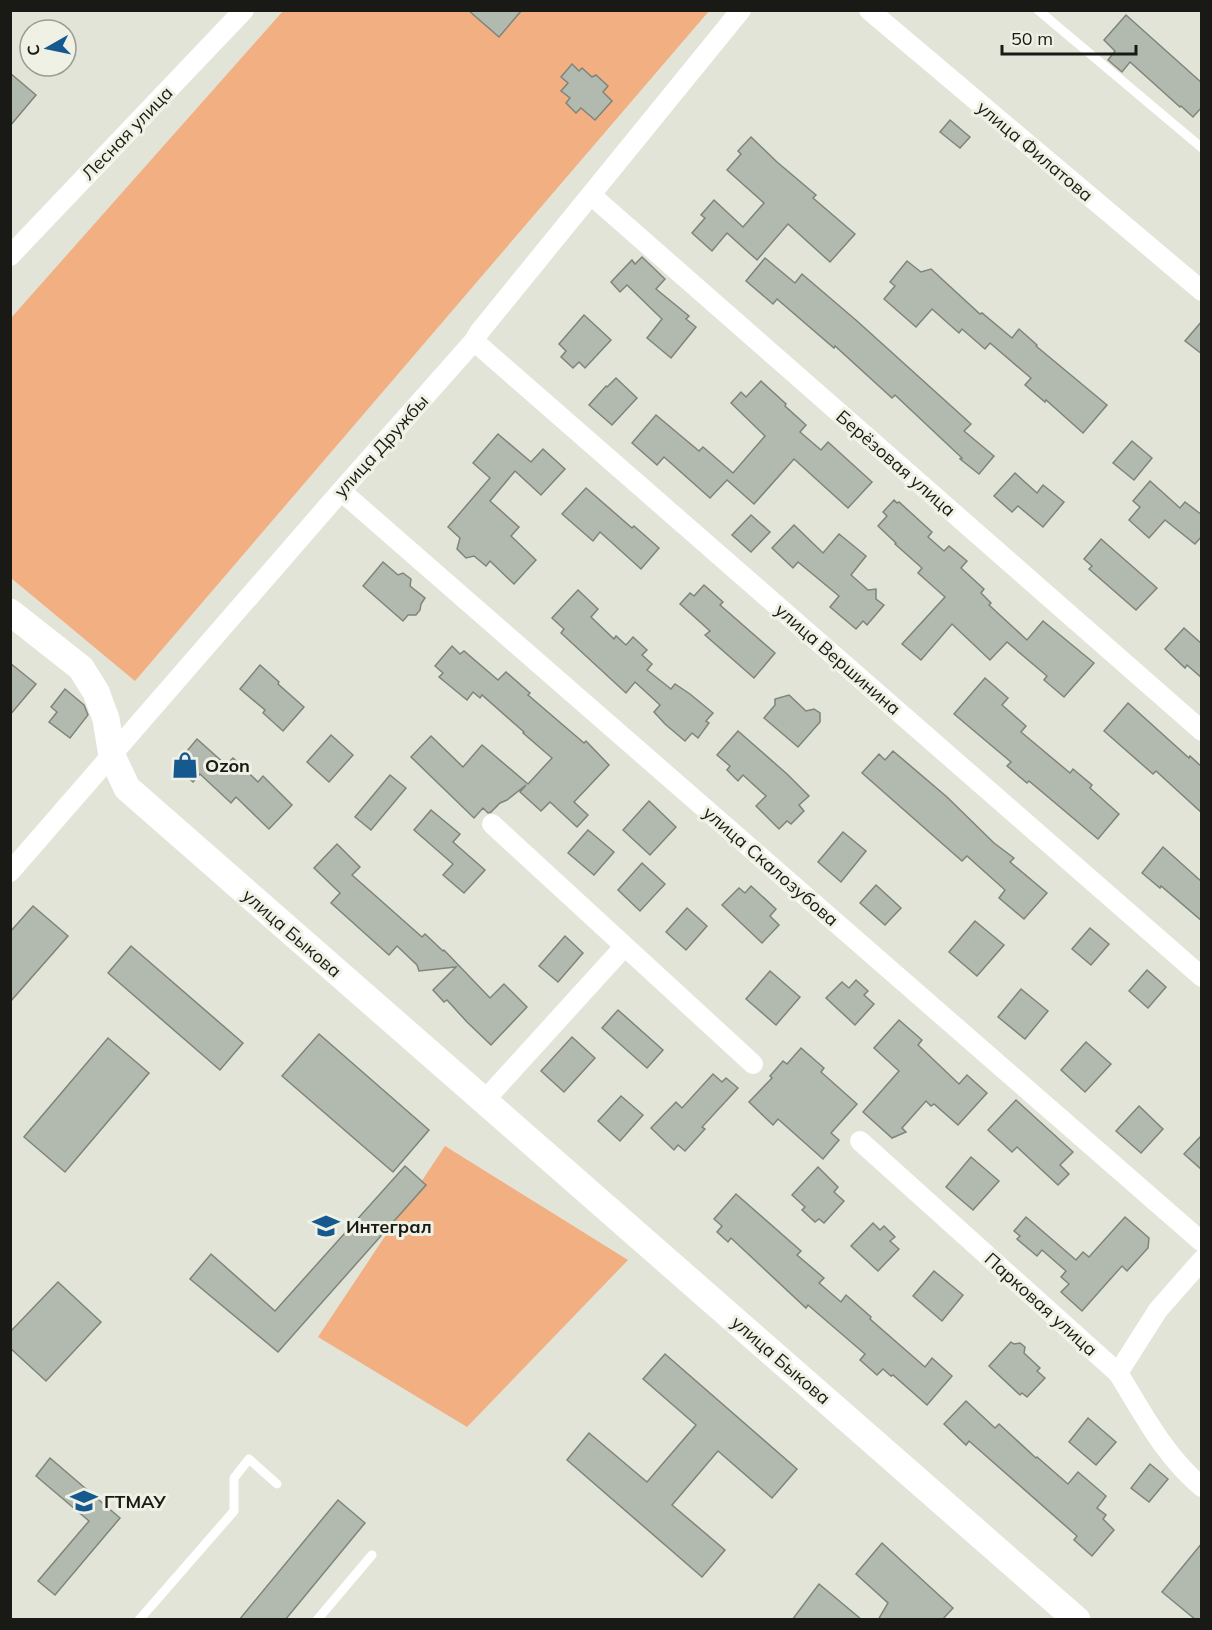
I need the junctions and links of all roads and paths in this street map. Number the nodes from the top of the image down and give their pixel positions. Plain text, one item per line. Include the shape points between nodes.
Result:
1 (244, 10) edge
2 (741, 10) edge
3 (868, 10) edge
4 (1038, 10) edge
5 (1202, 148) edge
6 (591, 195) junction
7 (10, 256) edge
8 (1202, 291) edge
9 (474, 341) junction
10 (341, 491) junction
11 (10, 612) edge
12 (1202, 731) edge
13 (112, 756) junction
14 (492, 824) dead end
15 (10, 872) edge
16 (624, 947) junction
17 (1202, 977) edge
18 (753, 1065) dead end
19 (484, 1101) junction
20 (860, 1141) dead end
21 (1202, 1242) edge
22 (1202, 1260) edge
23 (1118, 1373) junction
24 (277, 1484) dead end
25 (1202, 1487) edge
26 (372, 1555) dead end
27 (139, 1620) edge
28 (317, 1620) edge
29 (1077, 1620) edge

1 - 7 street, Лесная улица
2 - 6 street, улица Дружбы
3 - 8 street, улица Филатова
4 - 5 lane
6 - 9 street, улица Дружбы
6 - 12 street, Берёзовая улица
9 - 10 street, улица Дружбы
9 - 17 street, улица Вершинина
10 - 13 street, улица Дружбы
10 - 21 street, улица Скалозубова
11 - 13 street, улица Быкова via 81,668 106,719
13 - 15 street, улица Дружбы
13 - 19 street, улица Быкова via 127,788
14 - 16 street
16 - 18 street
16 - 19 street
19 - 29 street, улица Быкова
20 - 23 street, Парковая улица
22 - 23 street via 1158,1310
23 - 25 street, Парковая улица via 1170,1456
24 - 27 lane via 249,1459 234,1478 234,1511
26 - 28 lane

